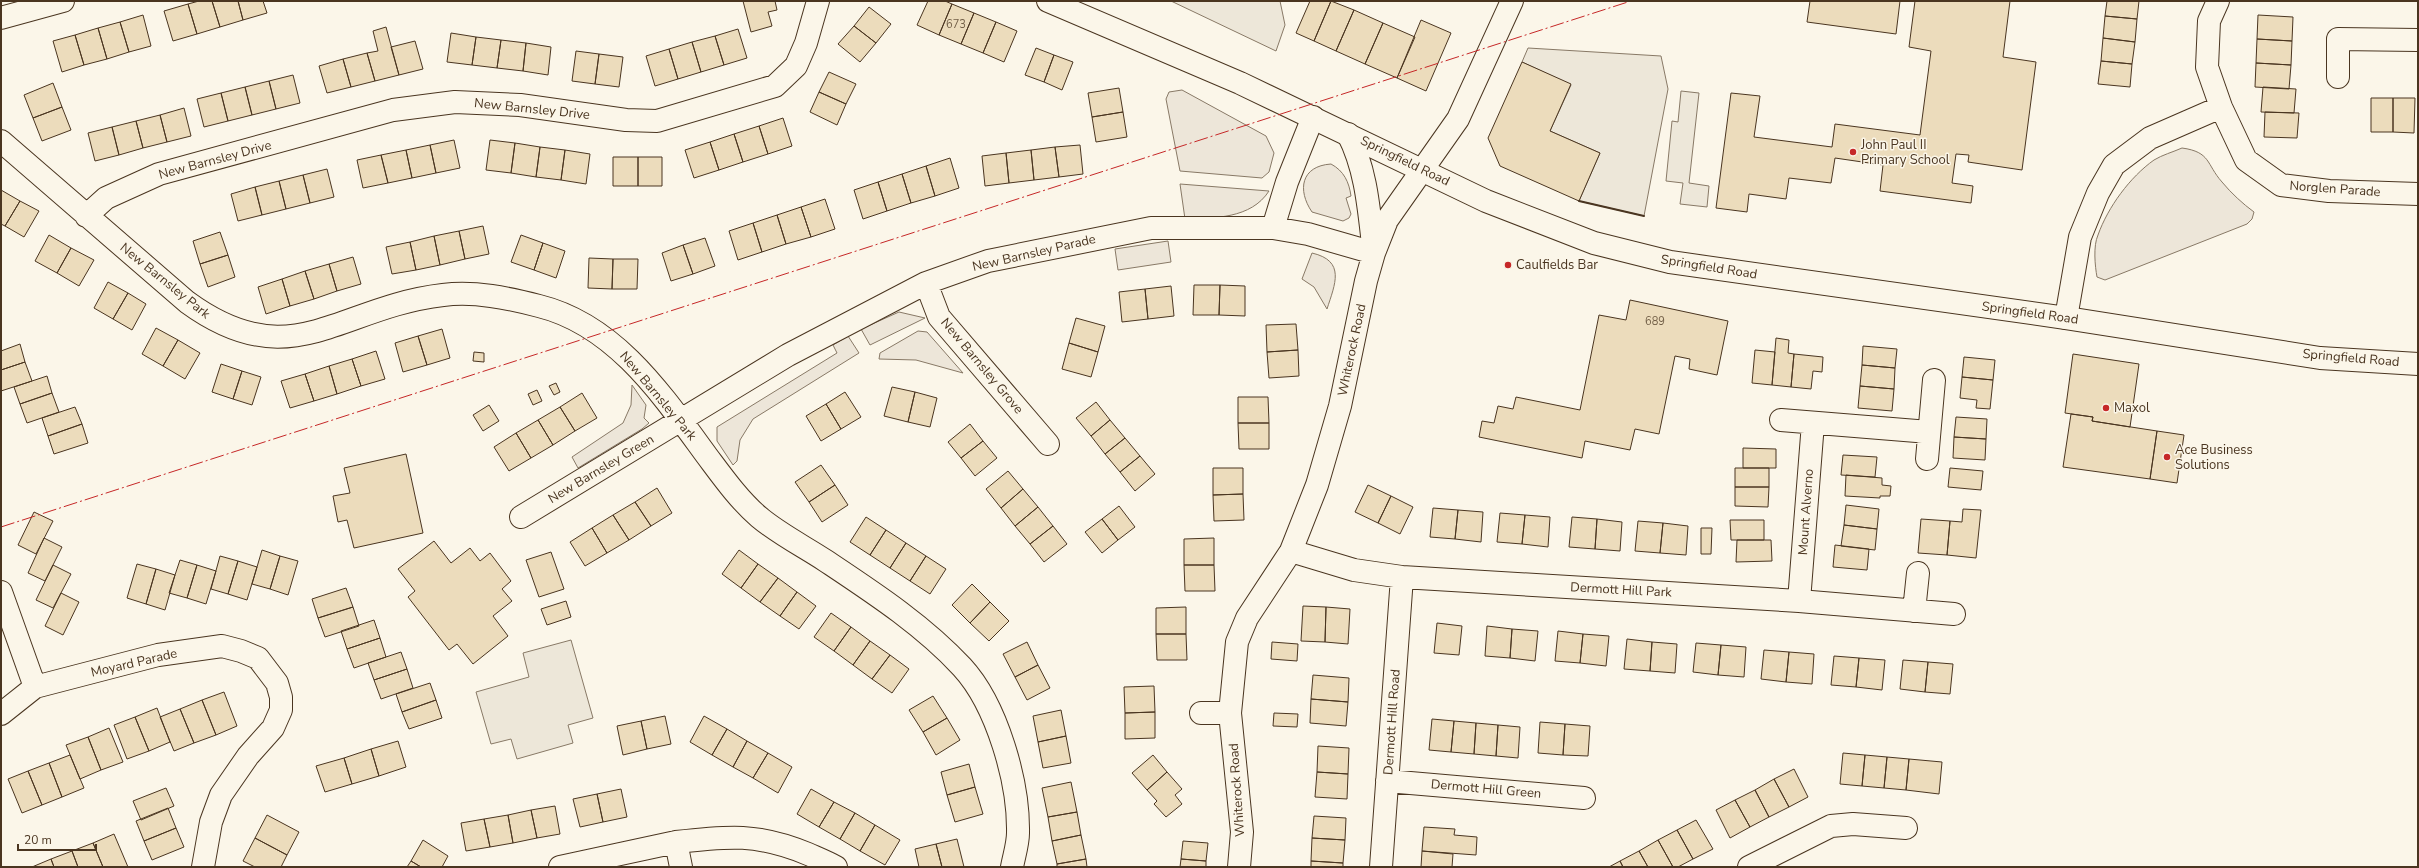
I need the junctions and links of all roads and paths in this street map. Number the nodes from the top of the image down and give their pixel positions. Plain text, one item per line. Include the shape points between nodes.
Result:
1 (63, 1) edge
2 (818, 1) edge
3 (1048, 1) edge
4 (1512, 1) edge
5 (2218, 1) edge
6 (1082, 7) edge
7 (1, 18) edge
8 (2418, 40) edge
9 (2338, 77) dead end
10 (2221, 107) junction
11 (1313, 117) junction
12 (1348, 134) junction
13 (1, 141) edge
14 (1424, 170) junction
15 (2418, 194) edge
16 (86, 216) junction
17 (1273, 228) junction
18 (1374, 253) junction
19 (926, 283) junction
20 (2066, 318) junction
21 (2418, 364) edge
22 (1934, 380) dead end
23 (681, 420) junction
24 (1781, 420) dead end
25 (1813, 423) junction
26 (1929, 432) junction
27 (1048, 444) dead end
28 (1927, 459) dead end
29 (521, 517) dead end
30 (1290, 551) junction
31 (1918, 573) dead end
32 (1402, 577) junction
33 (1, 592) edge
34 (1799, 601) junction
35 (1914, 611) junction
36 (1954, 614) dead end
37 (35, 687) junction
38 (1201, 713) dead end
39 (1230, 713) junction
40 (1, 714) edge
41 (1387, 781) junction
42 (1584, 798) dead end
43 (1906, 828) dead end
44 (676, 842) junction
45 (1773, 861) edge
46 (202, 867) edge
47 (560, 867) edge
48 (681, 867) edge
49 (836, 867) edge
50 (1012, 867) edge
51 (1239, 867) edge
52 (1381, 867) edge
53 (1749, 867) edge

1 - 7 main road
2 - 16 main road, New Barnsley Drive via 806,43 796,66 775,86 657,121 626,120 520,105 469,102 393,110 159,174 106,198
3 - 6 main road, Springfield Road
4 - 14 main road, Whiterock Road via 1458,119
5 - 10 main road, Norglen Parade via 2209,21 2207,67
6 - 11 main road, Springfield Road
8 - 9 main road via 2338,39
10 - 15 main road, Norglen Parade via 2246,160 2280,185 2330,191
10 - 20 main road via 2150,138 2114,164 2098,193 2080,237
11 - 12 main road, Springfield Road
11 - 17 main road via 1287,182
12 - 14 main road, Springfield Road
12 - 18 main road via 1364,172
13 - 16 main road, New Barnsley Park
14 - 18 main road, Whiterock Road via 1388,220
14 - 20 main road, Springfield Road via 1486,201 1594,243 1670,262
16 - 23 main road, New Barnsley Park via 210,318 253,335 281,338 308,334 412,301 440,295 464,293 543,307 571,317 595,330 627,356
17 - 18 main road, New Barnsley Parade via 1308,234
17 - 19 main road, New Barnsley Parade via 1151,228 988,261
18 - 30 main road, Whiterock Road via 1338,413 1317,485
19 - 23 main road, New Barnsley Parade via 788,355
19 - 27 main road, New Barnsley Grove via 939,317
20 - 21 main road, Springfield Road via 2320,358
22 - 26 main road
23 - 29 main road, New Barnsley Green
23 - 50 main road, New Barnsley Park via 721,474 759,517 914,623 964,669 993,717 1013,777 1018,834
24 - 25 main road
25 - 26 main road
25 - 34 main road, Mount Alverno
26 - 28 main road
30 - 32 main road, Dermott Hill Park via 1354,570
30 - 39 main road, Whiterock Road via 1254,607 1237,642
31 - 35 main road
32 - 34 main road, Dermott Hill Park
32 - 41 main road, Dermott Hill Road
33 - 37 main road
34 - 35 main road, Dermott Hill Park
35 - 36 main road, Dermott Hill Park
37 - 40 main road, Moyard Parade
37 - 46 main road, Moyard Parade via 158,655 222,646 258,658 277,683 281,710 273,728 248,756 221,795 211,822
38 - 39 main road
39 - 51 main road, Whiterock Road via 1242,832
41 - 42 main road, Dermott Hill Green
41 - 52 main road, Dermott Hill Road
43 - 45 main road via 1841,824 1831,826
44 - 47 main road
44 - 48 main road
44 - 49 main road via 728,836 755,838 787,846
45 - 53 main road

